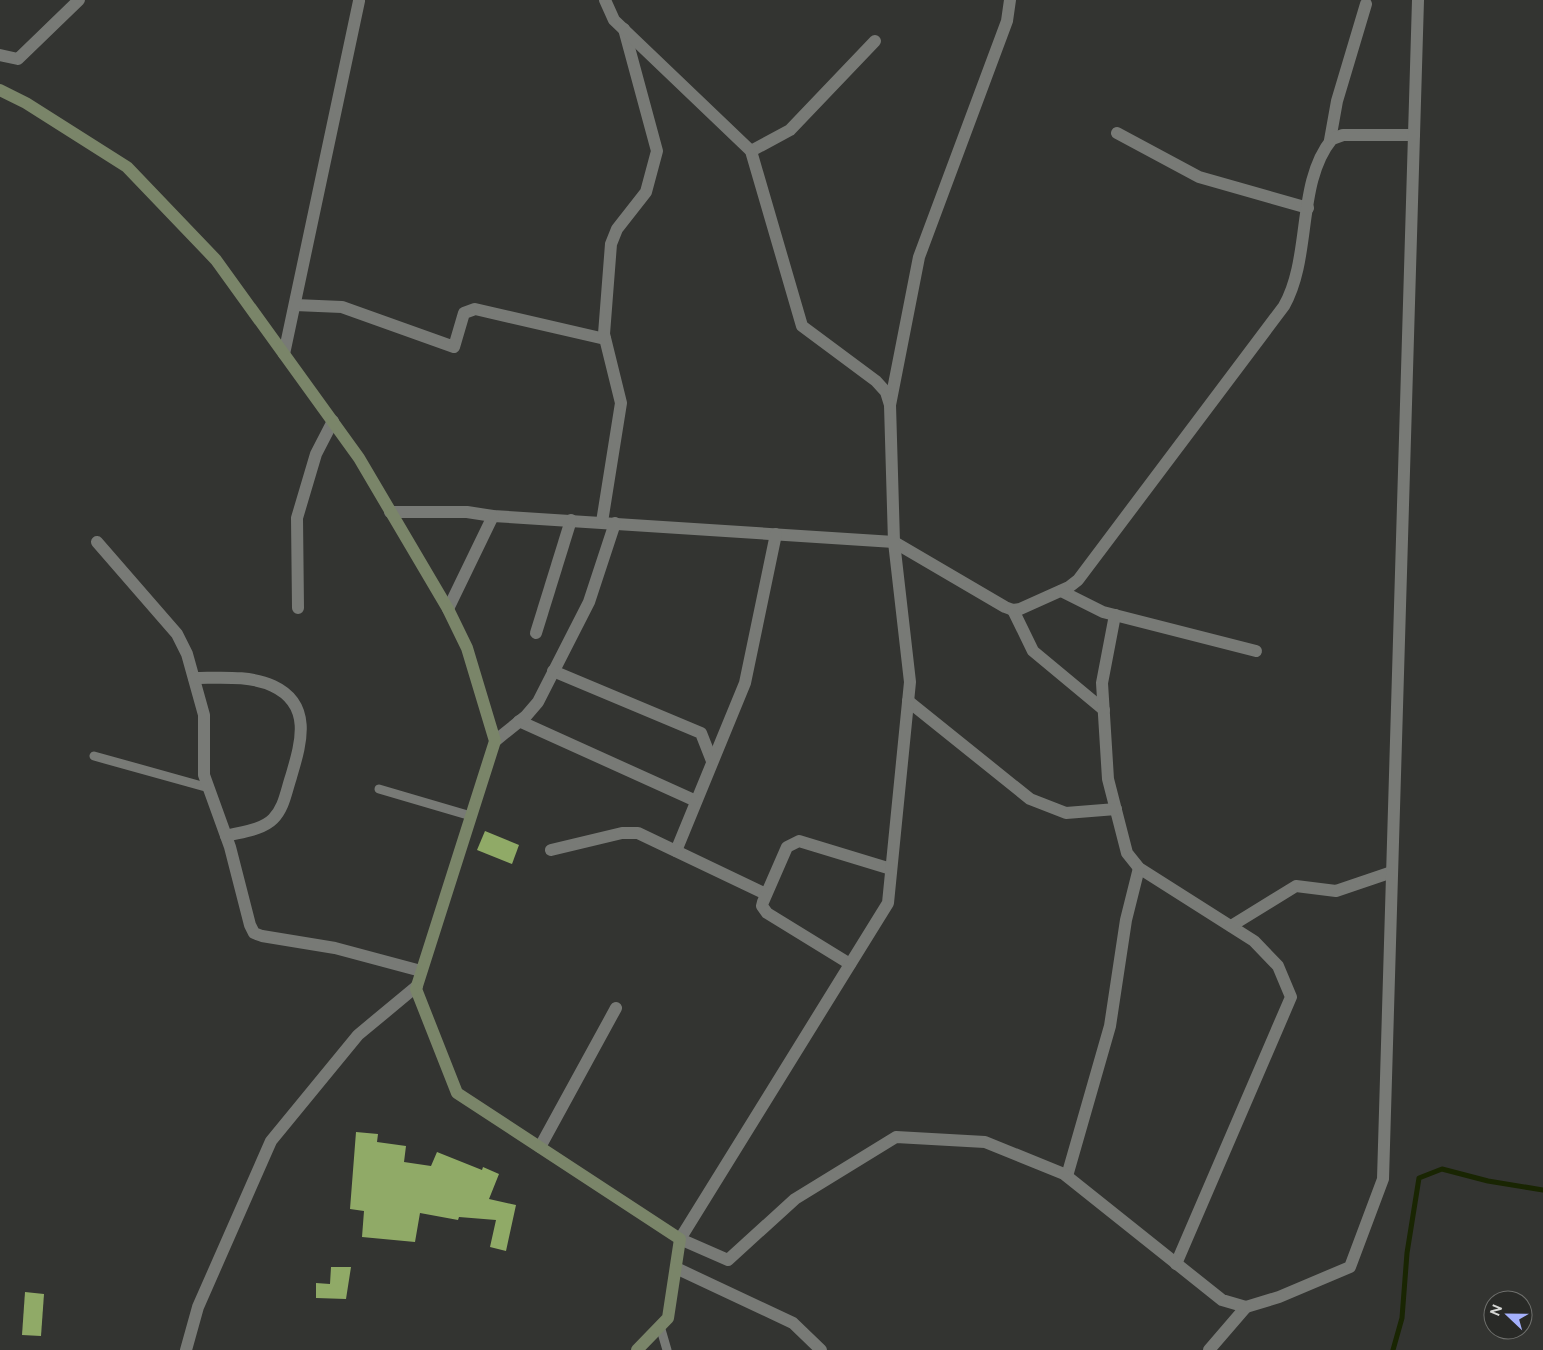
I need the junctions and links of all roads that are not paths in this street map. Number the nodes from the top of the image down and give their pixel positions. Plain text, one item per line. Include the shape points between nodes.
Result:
1 (79, 0) edge
2 (605, 0) edge
3 (1010, 0) edge
4 (1418, 0) edge
5 (359, 1) dead end
6 (1366, 4) dead end
7 (624, 29) junction
8 (875, 41) dead end
9 (0, 55) edge
10 (0, 90) edge
11 (1117, 132) dead end
12 (1414, 135) junction
13 (1330, 140) junction
14 (751, 151) junction
15 (1308, 208) junction
16 (295, 305) junction
17 (605, 339) junction
18 (284, 354) junction
19 (890, 405) junction
20 (333, 421) junction
21 (390, 512) junction
22 (494, 516) junction
23 (571, 520) junction
24 (608, 523) junction
25 (776, 534) junction
26 (97, 542) dead end
27 (894, 542) junction
28 (1061, 591) junction
29 (298, 608) dead end
30 (448, 609) junction
31 (1013, 610) junction
32 (1115, 615) junction
33 (536, 633) dead end
34 (1256, 651) dead end
35 (553, 671) junction
36 (194, 678) junction
37 (908, 701) junction
38 (1104, 710) junction
39 (519, 721) junction
40 (495, 741) junction
41 (94, 756) dead end
42 (712, 762) junction
43 (208, 788) junction
44 (378, 789) dead end
45 (696, 802) junction
46 (1116, 809) junction
47 (471, 816) junction
48 (226, 836) junction
49 (551, 850) dead end
50 (676, 851) junction
51 (1139, 868) junction
52 (891, 869) junction
53 (1392, 872) junction
54 (766, 894) junction
55 (1231, 926) junction
56 (850, 964) junction
57 (421, 971) junction
58 (417, 986) junction
59 (616, 1008) dead end
60 (540, 1147) junction
61 (1067, 1176) junction
62 (680, 1239) junction
63 (1176, 1264) junction
64 (676, 1268) junction
65 (1246, 1307) junction
66 (660, 1326) junction
67 (186, 1350) edge
68 (637, 1350) edge
69 (667, 1350) edge
70 (821, 1350) edge
71 (1209, 1350) edge

1 - 9 street via 22,56 14,59
2 - 7 street via 614,20
3 - 19 street via 1007,21 919,257
4 - 12 street
5 - 16 street
6 - 13 street via 1337,101
7 - 14 street
7 - 17 street via 657,151 646,192 613,236
8 - 14 street via 790,130
10 - 18 main road via 126,167 216,260
11 - 15 street via 1199,177
12 - 13 street via 1343,136
12 - 53 street
13 - 15 street via 1316,170
14 - 19 street via 802,326 876,380 886,392
15 - 28 street via 1294,285 1284,306 1078,580
16 - 17 street via 342,307 454,347 464,313 475,309
16 - 18 street
17 - 24 street via 621,403
18 - 20 main road
19 - 27 street
20 - 21 main road via 360,458
20 - 29 street via 316,454 297,518
21 - 22 street via 466,512
21 - 30 main road
22 - 23 street
22 - 30 street
23 - 24 street
23 - 33 street
24 - 25 street
24 - 35 street via 592,597
25 - 27 street
25 - 42 street via 745,683
26 - 36 street via 178,634
27 - 31 street
27 - 37 street via 910,682
28 - 31 street
28 - 32 street
30 - 40 main road via 467,648
31 - 38 street via 1033,651
32 - 34 street
32 - 38 street via 1102,676
35 - 39 street via 538,702
35 - 42 street via 701,733
36 - 43 street via 204,715 204,774
36 - 48 street via 231,678 274,686 288,696 299,714 302,738 282,806 272,820 262,826
37 - 46 street via 1030,798 1066,813
37 - 52 street
38 - 46 street via 1108,779
39 - 40 street
39 - 45 street
40 - 47 main road
41 - 43 lane
42 - 45 street
43 - 48 street
44 - 47 lane
45 - 50 street
46 - 51 street via 1127,853
47 - 57 main road
48 - 57 street via 254,933 336,948
49 - 50 street via 630,832
50 - 54 street
51 - 55 street
51 - 61 street via 1126,920 1110,1026
52 - 54 street via 800,841 788,847
52 - 56 street via 888,902
53 - 55 street via 1336,891 1296,886
53 - 65 street via 1383,1179 1350,1267 1279,1297
54 - 56 street via 762,906 767,914
55 - 63 street via 1254,941 1278,966 1291,997
56 - 62 street
57 - 58 main road
58 - 60 main road via 457,1093
58 - 67 street via 366,1027 274,1137 198,1307
59 - 60 street
60 - 62 main road
61 - 62 street via 986,1142 896,1137 796,1200 728,1260
61 - 63 street
62 - 64 main road
63 - 65 street via 1222,1300
64 - 66 main road via 668,1318
64 - 70 street via 793,1322
65 - 71 street
66 - 68 main road
66 - 69 lane

